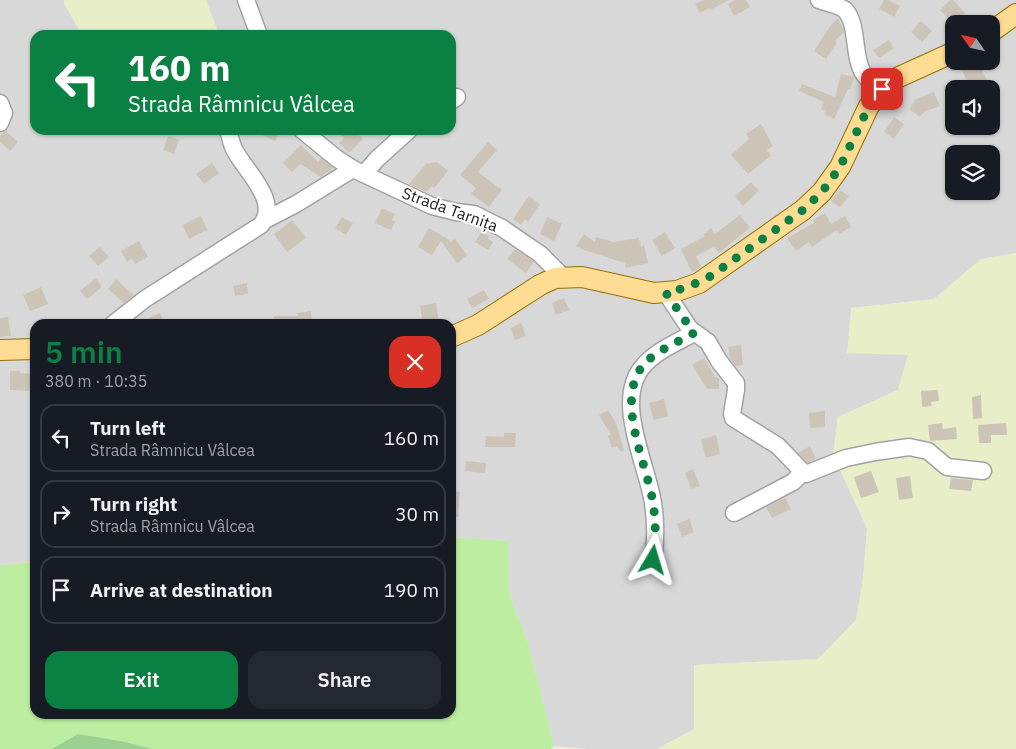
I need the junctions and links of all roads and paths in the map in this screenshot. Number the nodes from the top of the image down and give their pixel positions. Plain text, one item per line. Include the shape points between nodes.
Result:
1 (246, 0) edge
2 (819, 0) edge
3 (848, 5) edge
4 (1016, 14) edge
5 (1000, 26) edge
6 (257, 30) edge
7 (945, 56) edge
8 (882, 89) junction
9 (0, 103) edge
10 (0, 123) edge
11 (230, 135) edge
12 (308, 135) edge
13 (403, 135) edge
14 (358, 171) junction
15 (265, 220) junction
16 (563, 277) junction
17 (666, 293) junction
18 (119, 319) edge
19 (694, 333) junction
20 (456, 335) edge
21 (0, 350) edge
22 (30, 350) edge
23 (983, 471) dead end
24 (802, 472) junction
25 (734, 513) dead end
26 (653, 560) dead end

1 - 6 street
2 - 3 street
3 - 8 street via 861,68 866,77
4 - 5 main road
7 - 8 main road
8 - 17 main road via 869,106 840,167 822,192 803,210 711,276
9 - 10 street via 4,113
11 - 15 street via 234,149 268,205
12 - 14 street, Strada Tarnița
13 - 14 street
14 - 15 street
14 - 16 street, Strada Tarnița via 432,206 487,219 540,254
15 - 18 street
16 - 17 main road via 582,277 642,291
16 - 20 main road via 540,284 478,325
17 - 19 street
19 - 24 street via 708,342 736,383 733,418 778,446
19 - 26 street via 645,364 631,394 637,438 653,501 656,528
21 - 22 main road
23 - 24 street via 946,467 928,451 908,447 862,454 806,474
24 - 25 street via 793,482

